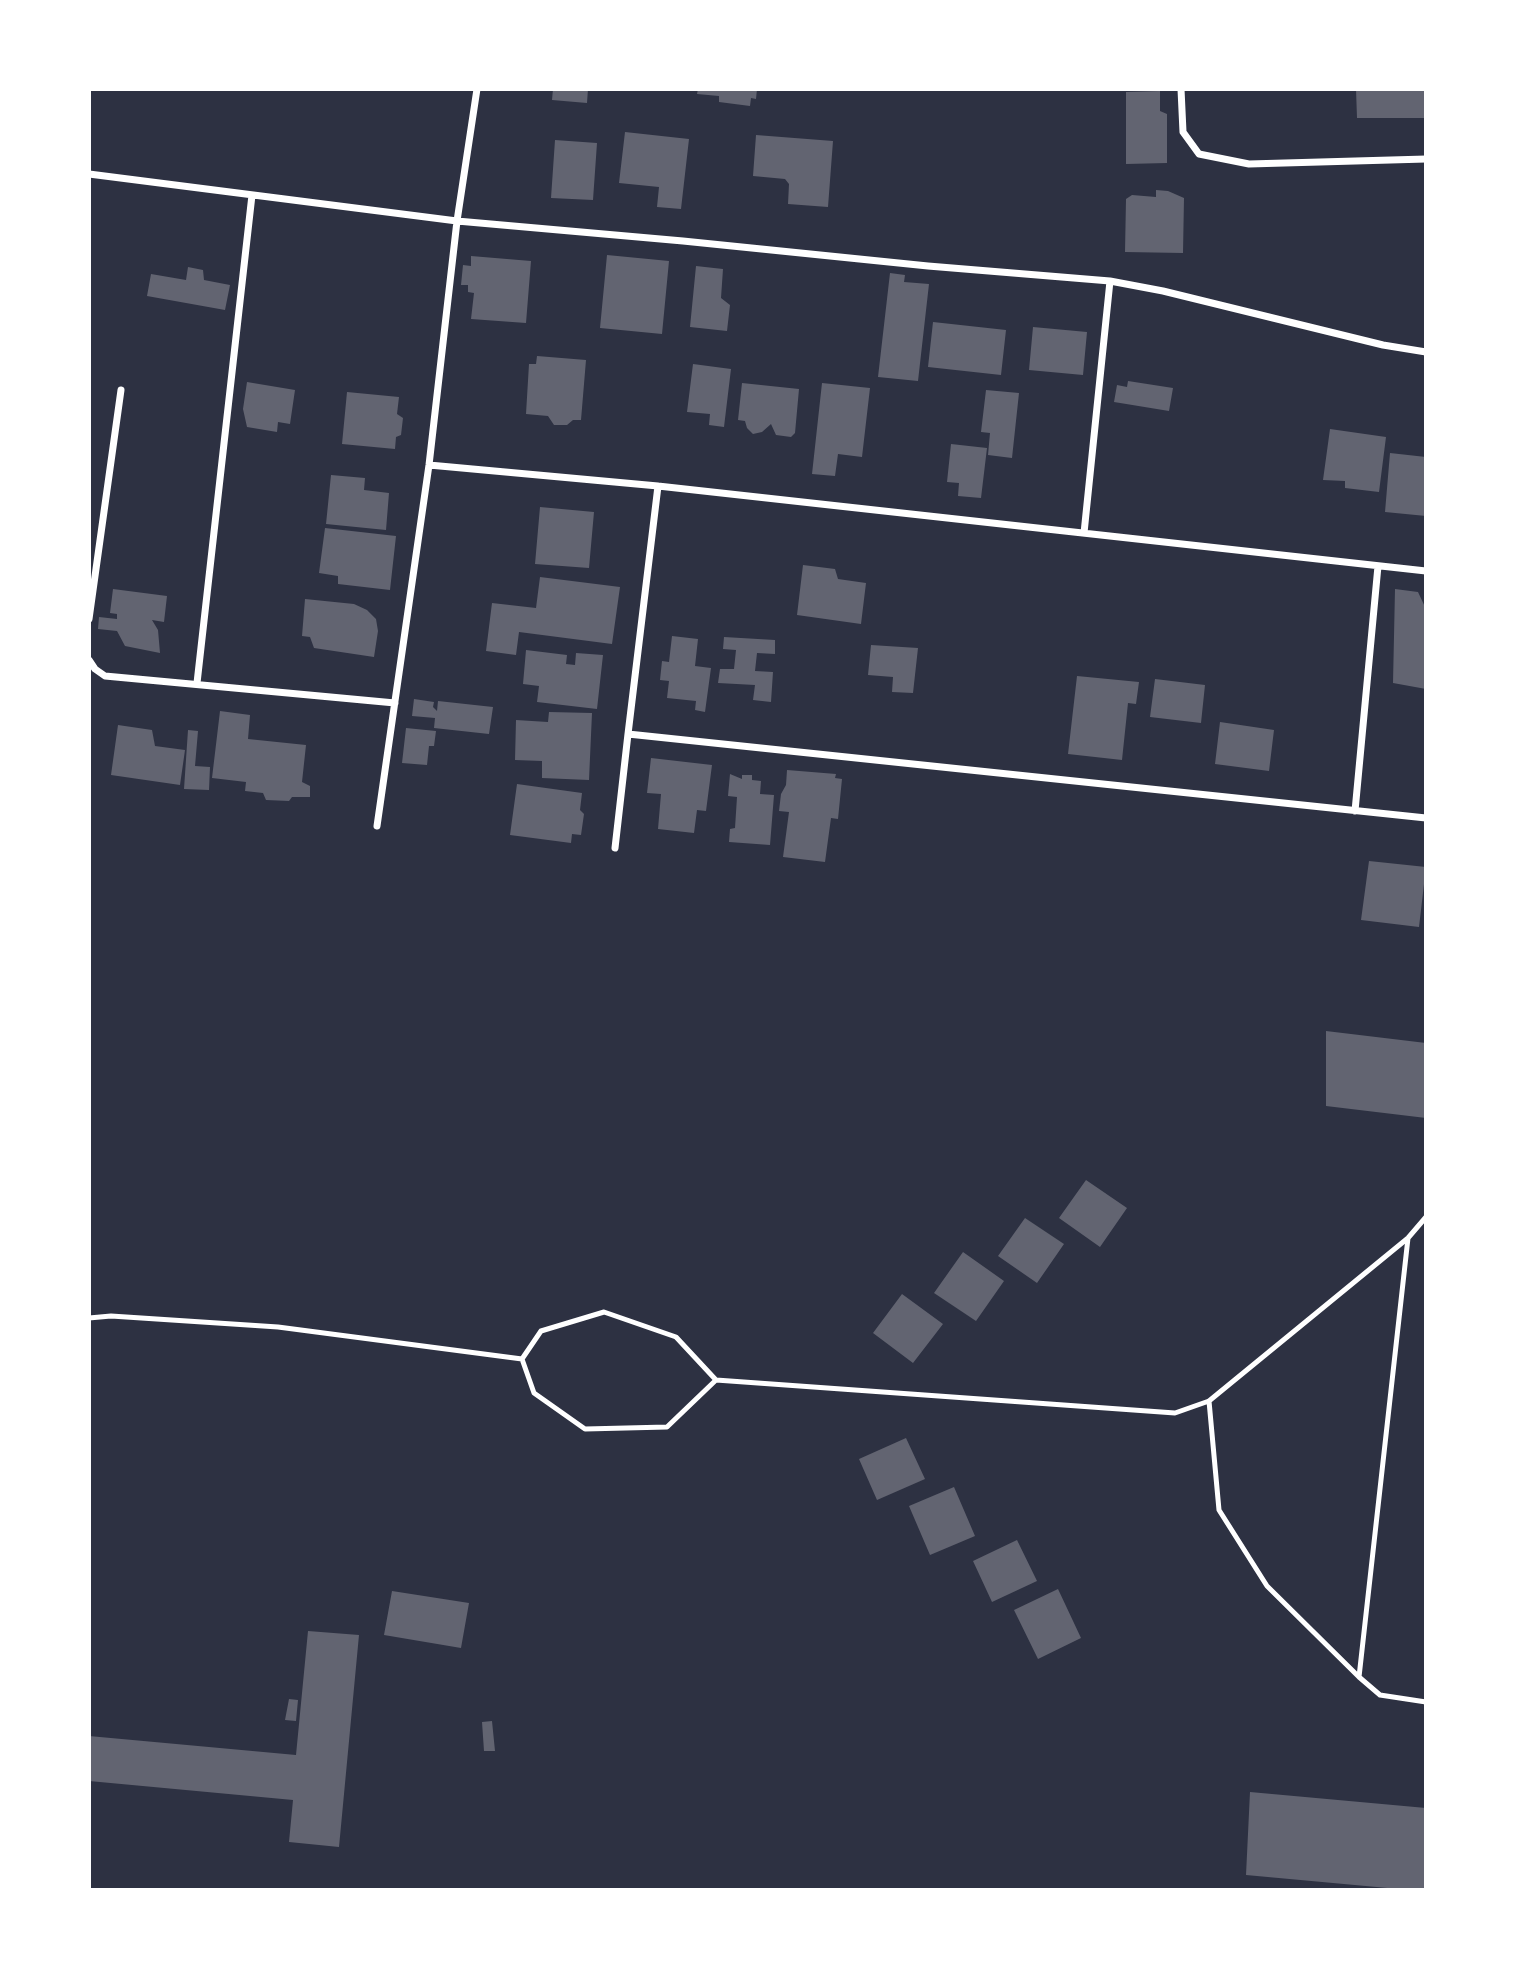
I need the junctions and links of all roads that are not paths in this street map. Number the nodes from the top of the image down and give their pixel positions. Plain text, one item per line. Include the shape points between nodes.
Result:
1 (477, 89) edge
2 (1181, 89) edge
3 (1426, 159) edge
4 (89, 174) edge
5 (252, 195) junction
6 (457, 221) junction
7 (1110, 281) junction
8 (1426, 352) edge
9 (121, 390) dead end
10 (429, 465) junction
11 (658, 486) junction
12 (1084, 533) junction
13 (1378, 566) junction
14 (1426, 571) edge
15 (89, 619) edge
16 (89, 660) edge
17 (197, 683) junction
18 (396, 703) junction
19 (628, 734) junction
20 (1355, 811) junction
21 (1426, 818) edge
22 (377, 826) dead end
23 (615, 848) dead end
24 (1426, 1217) edge
25 (1408, 1238) junction
26 (89, 1318) edge
27 (522, 1359) junction
28 (716, 1380) junction
29 (1209, 1401) junction
30 (1359, 1677) junction
31 (1426, 1702) edge

1 - 6 street
2 - 3 street via 1183,132 1199,154 1249,164
4 - 5 street
5 - 6 street
5 - 17 street
6 - 7 street
6 - 10 street
7 - 8 street
7 - 12 street
9 - 15 street
10 - 11 street
10 - 18 street
11 - 12 street
11 - 19 street
12 - 13 street
13 - 14 street
13 - 20 street
16 - 17 street via 105,676
17 - 18 street
18 - 22 street
19 - 20 street
19 - 23 street
20 - 21 street
24 - 25 lane
25 - 29 lane
25 - 30 lane
26 - 27 lane via 111,1315 278,1327
27 - 28 lane via 541,1331 604,1312 676,1337
27 - 28 lane via 534,1393 585,1429 667,1427
28 - 29 lane via 1175,1413
29 - 30 lane via 1219,1510 1267,1586
30 - 31 lane via 1380,1695

